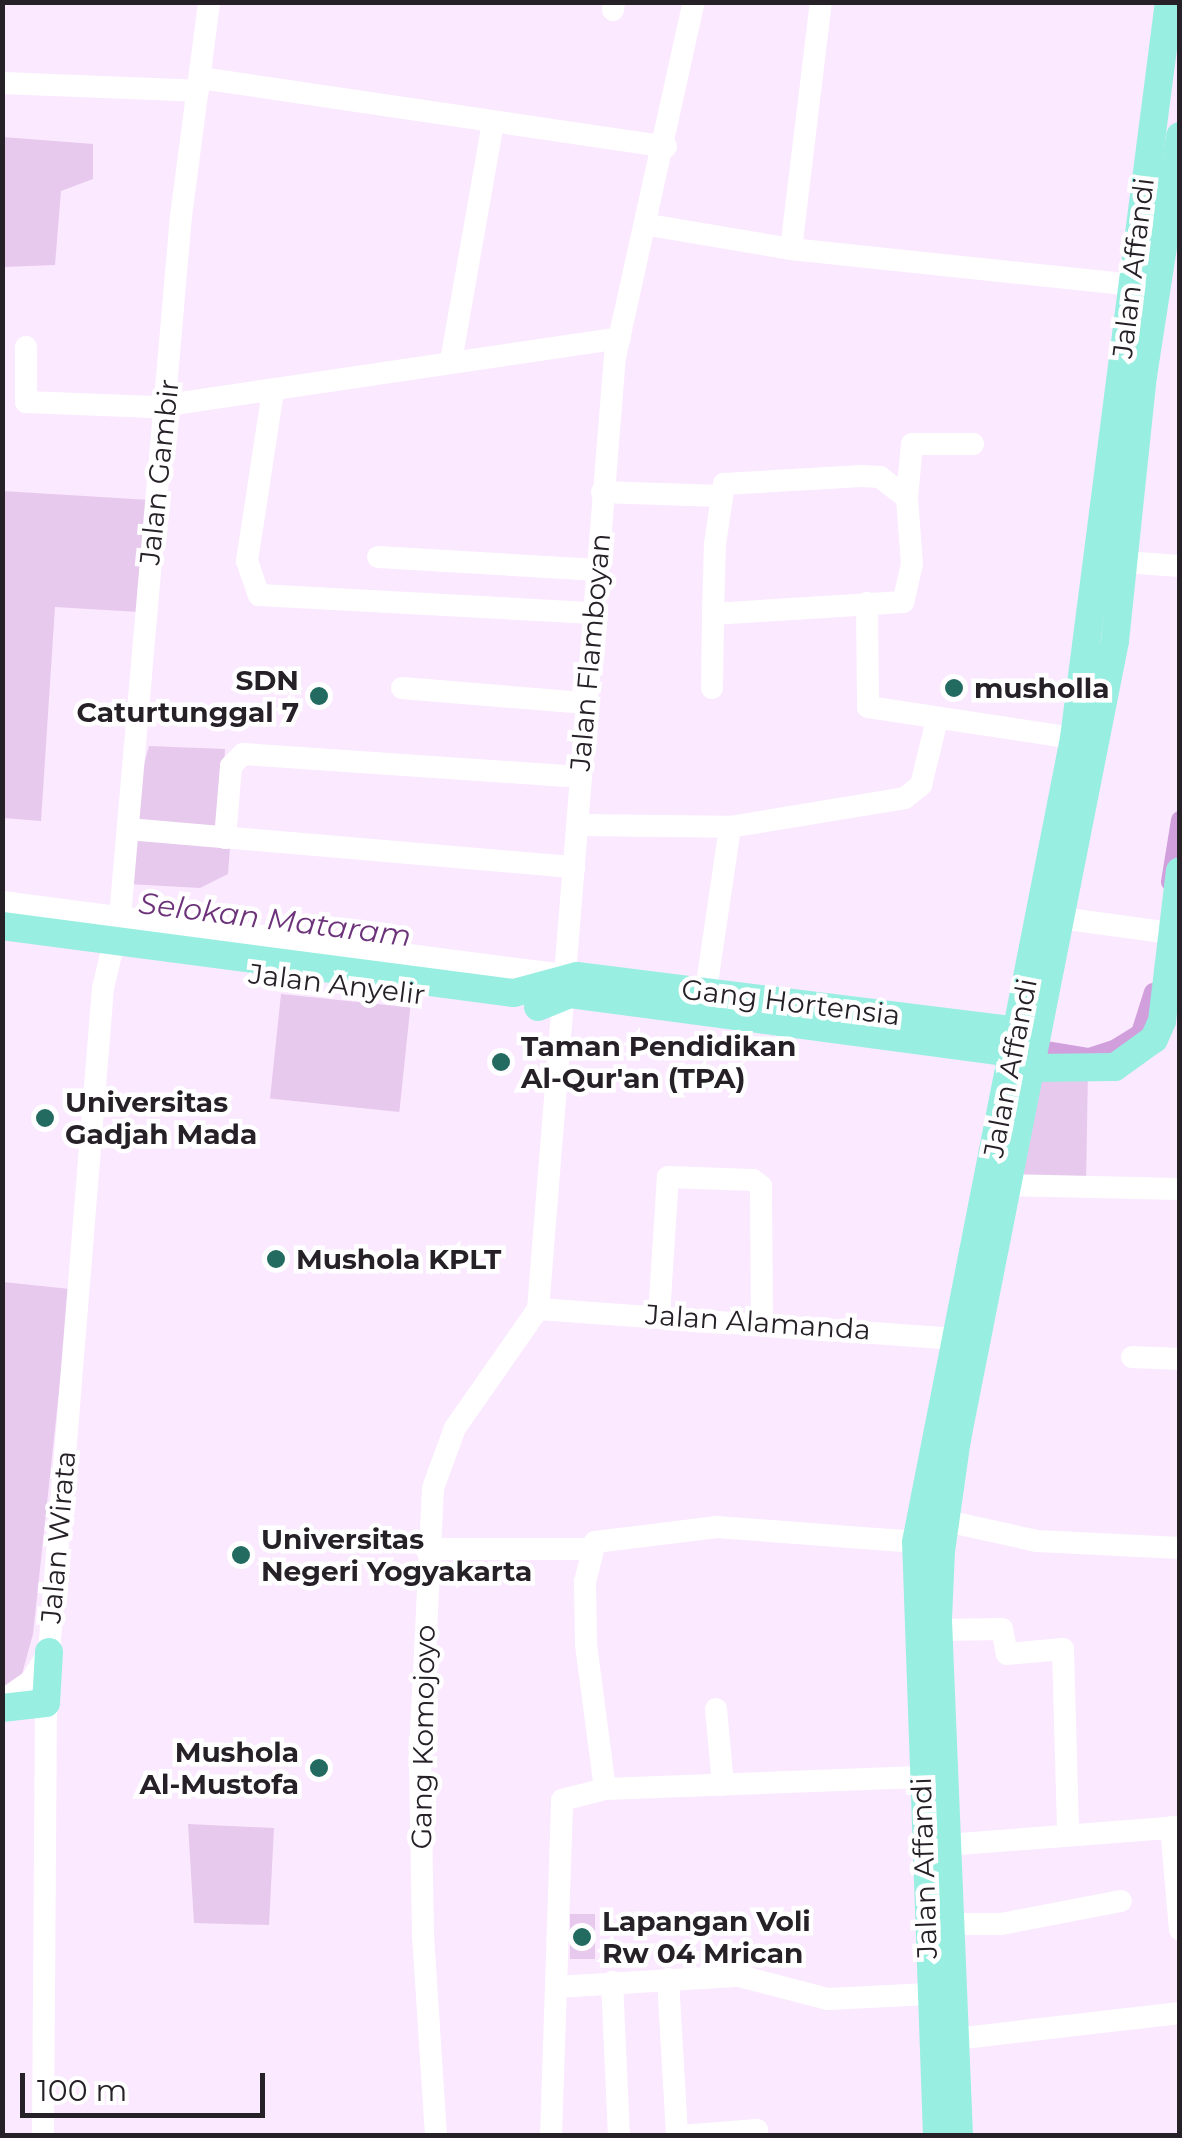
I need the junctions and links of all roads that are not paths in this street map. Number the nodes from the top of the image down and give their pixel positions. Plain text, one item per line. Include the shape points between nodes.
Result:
1 (209, 2) edge
2 (694, 2) edge
3 (820, 2) edge
4 (1169, 2) edge
5 (2, 83) edge
6 (200, 84) junction
7 (493, 124) junction
8 (1180, 136) edge
9 (666, 147) junction
10 (649, 225) junction
11 (791, 249) junction
12 (1131, 284) junction
13 (620, 338) junction
14 (26, 346) dead end
15 (452, 361) junction
16 (273, 391) junction
17 (166, 406) junction
18 (973, 444) dead end
19 (602, 492) junction
20 (720, 496) junction
21 (906, 498) junction
22 (378, 557) dead end
23 (1112, 561) junction
24 (1180, 566) edge
25 (598, 570) junction
26 (867, 603) junction
27 (594, 613) junction
28 (712, 614) junction
29 (402, 688) dead end
30 (712, 688) dead end
31 (586, 702) junction
32 (938, 720) junction
33 (1074, 738) junction
34 (580, 777) junction
35 (577, 824) junction
36 (730, 826) junction
37 (128, 829) junction
38 (226, 838) junction
39 (574, 867) junction
40 (1180, 871) edge
41 (2, 902) edge
42 (1060, 918) junction
43 (2, 926) edge
44 (116, 934) junction
45 (1168, 934) edge
46 (2, 942) edge
47 (563, 982) junction
48 (706, 990) junction
49 (1028, 1049) junction
50 (1007, 1185) junction
51 (1180, 1190) edge
52 (538, 1309) junction
53 (659, 1315) junction
54 (762, 1321) junction
55 (965, 1339) junction
56 (1132, 1357) dead end
57 (1180, 1360) edge
58 (946, 1522) junction
59 (916, 1542) junction
60 (1180, 1548) edge
61 (426, 1549) junction
62 (591, 1549) junction
63 (931, 1623) junction
64 (48, 1652) junction
65 (46, 1703) junction
66 (2, 1704) edge
67 (716, 1709) dead end
68 (919, 1777) junction
69 (722, 1786) junction
70 (605, 1789) junction
71 (1175, 1827) edge
72 (1068, 1831) junction
73 (946, 1845) junction
74 (1121, 1900) dead end
75 (949, 1924) junction
76 (1180, 1930) edge
77 (668, 1979) junction
78 (612, 1982) junction
79 (557, 1987) junction
80 (929, 1994) junction
81 (1180, 2012) edge
82 (955, 2040) junction
83 (757, 2133) edge
84 (43, 2136) edge
85 (436, 2136) edge
86 (551, 2136) edge
87 (619, 2136) edge
88 (679, 2136) edge
89 (937, 2136) edge
90 (959, 2136) edge

1 - 6 street, Jalan Gambir
2 - 9 street, Jalan Flamboyan
3 - 11 street
4 - 12 main road, Jalan Affandi
5 - 6 street
6 - 7 street
6 - 17 street, Jalan Gambir
7 - 9 street
7 - 15 street
8 - 23 main road, Jalan Affandi
9 - 10 street, Jalan Flamboyan
10 - 11 street
10 - 13 street, Jalan Flamboyan
11 - 12 street
12 - 23 main road, Jalan Affandi
13 - 15 street
13 - 19 street, Jalan Flamboyan
14 - 17 street via 26,402
15 - 16 street
16 - 17 street
16 - 27 street via 247,560 258,595
17 - 37 street, Jalan Gambir
18 - 21 street via 912,444
19 - 20 street
19 - 25 street, Jalan Flamboyan
20 - 21 street via 729,480 862,476 880,477
20 - 28 street
21 - 26 street via 911,588 903,602
22 - 25 street
23 - 24 street
23 - 33 main road, Jalan Affandi
23 - 42 main road, Jalan Affandi via 1116,641
25 - 27 street, Jalan Flamboyan
26 - 28 street
26 - 32 street via 868,707
27 - 31 street, Jalan Flamboyan
28 - 30 street
29 - 31 street
31 - 34 street, Jalan Flamboyan
32 - 33 street
32 - 36 street via 922,785 905,798
33 - 49 main road, Jalan Affandi
34 - 35 street, Jalan Flamboyan
34 - 38 street via 243,754 231,766
35 - 36 street
35 - 39 street, Jalan Flamboyan
36 - 48 street
37 - 38 street
37 - 44 street, Jalan Gambir
38 - 39 street
39 - 47 street, Jalan Flamboyan
40 - 45 main road
41 - 44 street
42 - 45 street
42 - 49 main road, Jalan Affandi
43 - 44 main road
44 - 46 main road
44 - 47 street
44 - 47 main road, Jalan Anyelir via 522,1008
44 - 64 street, Jalan Wirata
45 - 49 main road via 1162,1021 1142,1053 1115,1068
47 - 48 main road, Gang Hortensia
47 - 49 main road, Gang Hortensia
47 - 52 street, Jalan Flamboyan
48 - 49 main road, Gang Hortensia
49 - 50 main road, Jalan Affandi
49 - 55 main road, Jalan Affandi
50 - 51 street
50 - 55 main road, Jalan Affandi
52 - 53 street, Jalan Alamanda
52 - 61 street, Gang Komojoyo via 448,1442 433,1488
53 - 54 street, Jalan Alamanda
53 - 54 street via 668,1177 753,1180 761,1186
54 - 55 street, Jalan Alamanda
55 - 58 main road, Jalan Affandi
55 - 59 main road, Jalan Affandi
56 - 57 street
58 - 60 street via 1037,1541
58 - 63 main road, Jalan Affandi
59 - 62 street via 717,1527 605,1538
59 - 63 main road, Jalan Affandi
61 - 62 street
61 - 85 street, Gang Komojoyo via 422,1934
62 - 70 street via 585,1582 588,1679
63 - 68 main road, Jalan Affandi
63 - 72 street via 1002,1629 1007,1654 1063,1650
63 - 73 main road, Jalan Affandi
64 - 65 main road, Jalan Wirata
64 - 66 street via 31,1681
65 - 66 main road
65 - 84 street, Jalan Wirata
67 - 69 street
68 - 69 street
68 - 80 main road, Jalan Affandi
69 - 70 street
70 - 79 street via 570,1795 558,1808
71 - 72 street
71 - 76 street
72 - 73 street
73 - 75 main road, Jalan Affandi
74 - 75 street via 1000,1924
75 - 82 main road, Jalan Affandi
77 - 78 street
77 - 80 street via 763,1978 828,1999
77 - 88 street
78 - 79 street
78 - 87 street
79 - 86 street
80 - 89 main road, Jalan Affandi
81 - 82 street
82 - 90 main road, Jalan Affandi
83 - 88 street

